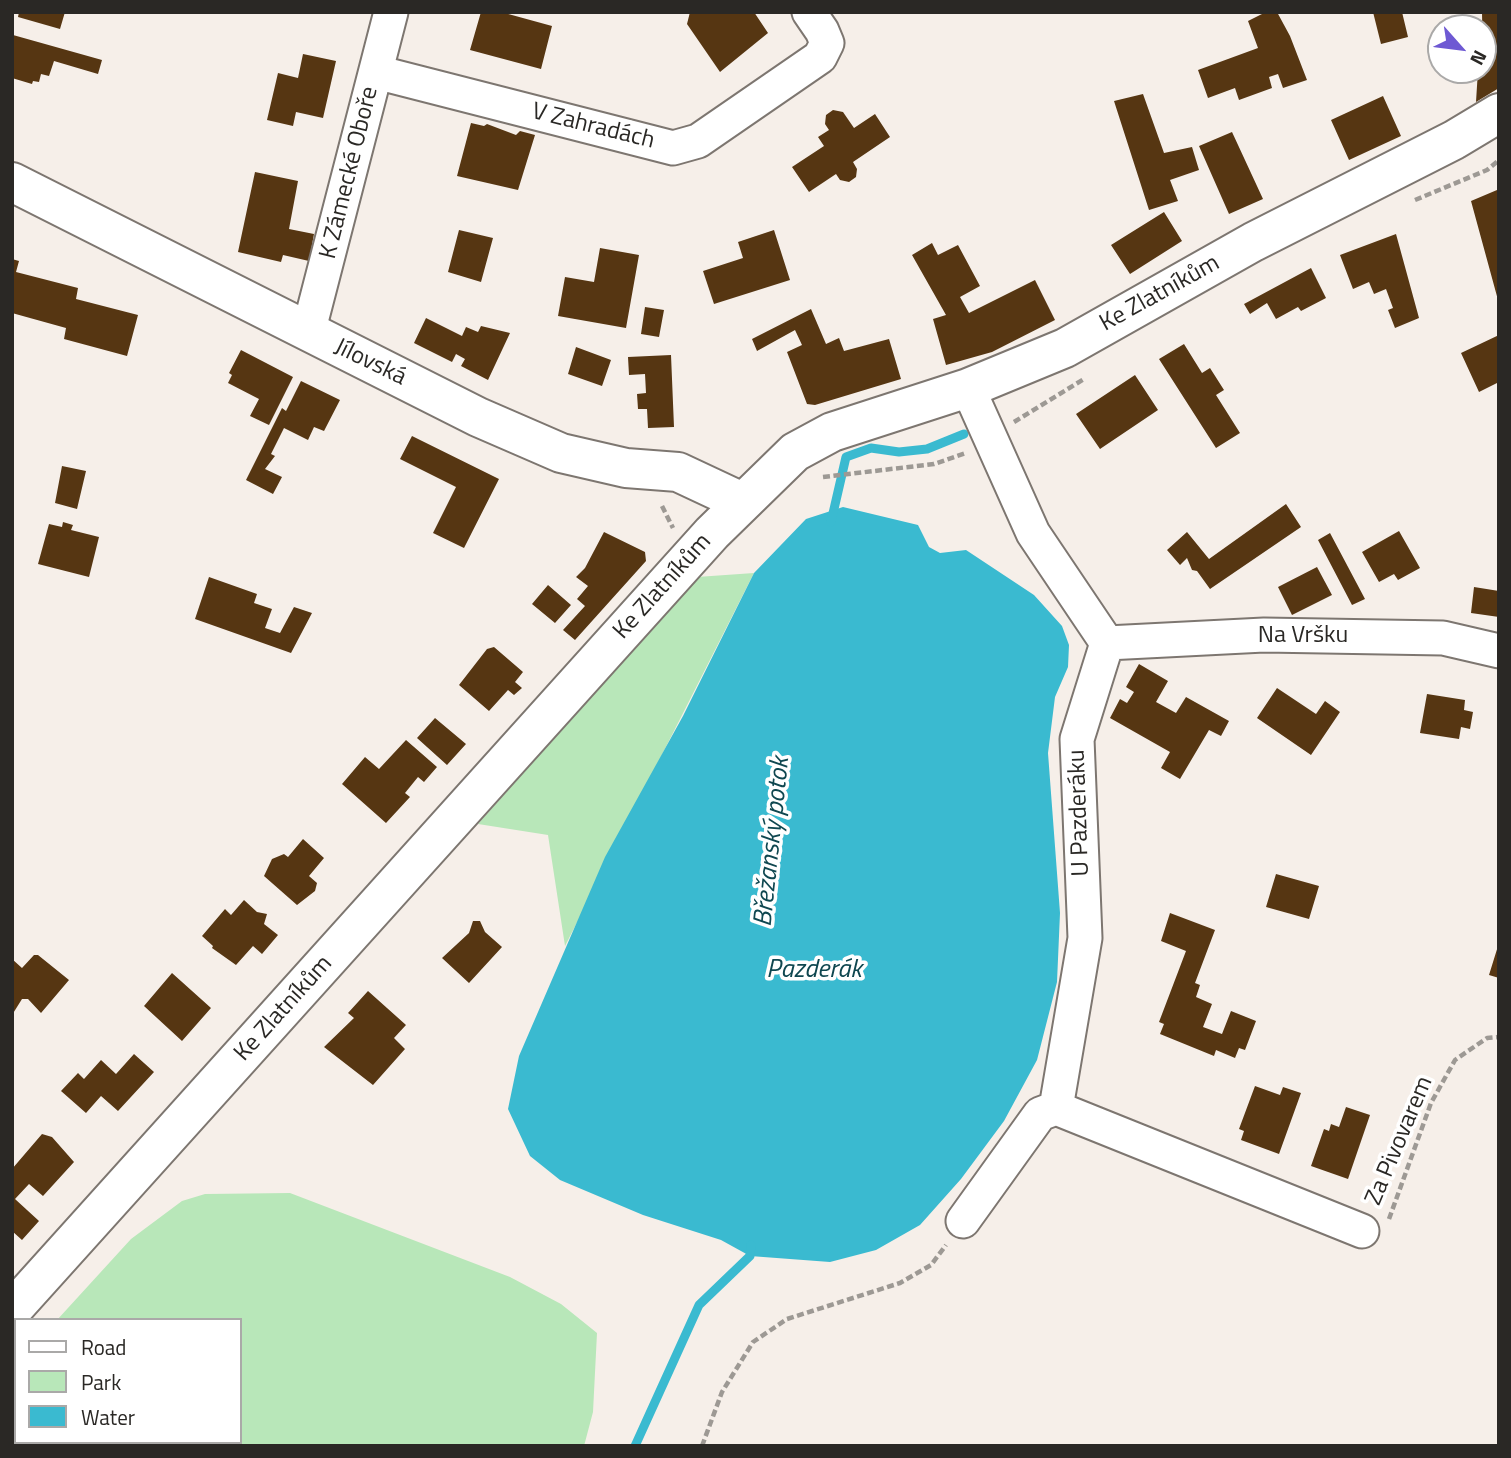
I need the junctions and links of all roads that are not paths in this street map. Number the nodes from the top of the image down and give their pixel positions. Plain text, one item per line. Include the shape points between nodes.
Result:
1 (391, 12) edge
2 (808, 12) edge
3 (376, 72) junction
4 (1499, 113) edge
5 (12, 181) edge
6 (309, 333) junction
7 (968, 388) junction
8 (742, 502) junction
9 (1107, 643) junction
10 (1499, 652) edge
11 (1056, 1108) junction
12 (962, 1221) road end
13 (1362, 1231) road end
14 (12, 1310) edge

1 - 3 street, K Zámecké Oboře
2 - 3 street, V Zahradách via 827,43 820,57 698,141 673,148
3 - 6 street, K Zámecké Oboře
4 - 7 main road, Ke Zlatníkům via 1253,242 1065,348
5 - 6 main road, Jílovská
6 - 8 main road, Jílovská via 561,453 626,468 678,472
7 - 8 main road, Ke Zlatníkům via 832,432 795,452
7 - 9 street via 1033,533
8 - 14 main road, Ke Zlatníkům
9 - 10 street, Na Vršku via 1264,635 1443,638
9 - 11 street, U Pazderáku via 1077,739 1085,938
11 - 12 street via 1040,1114
11 - 13 street

